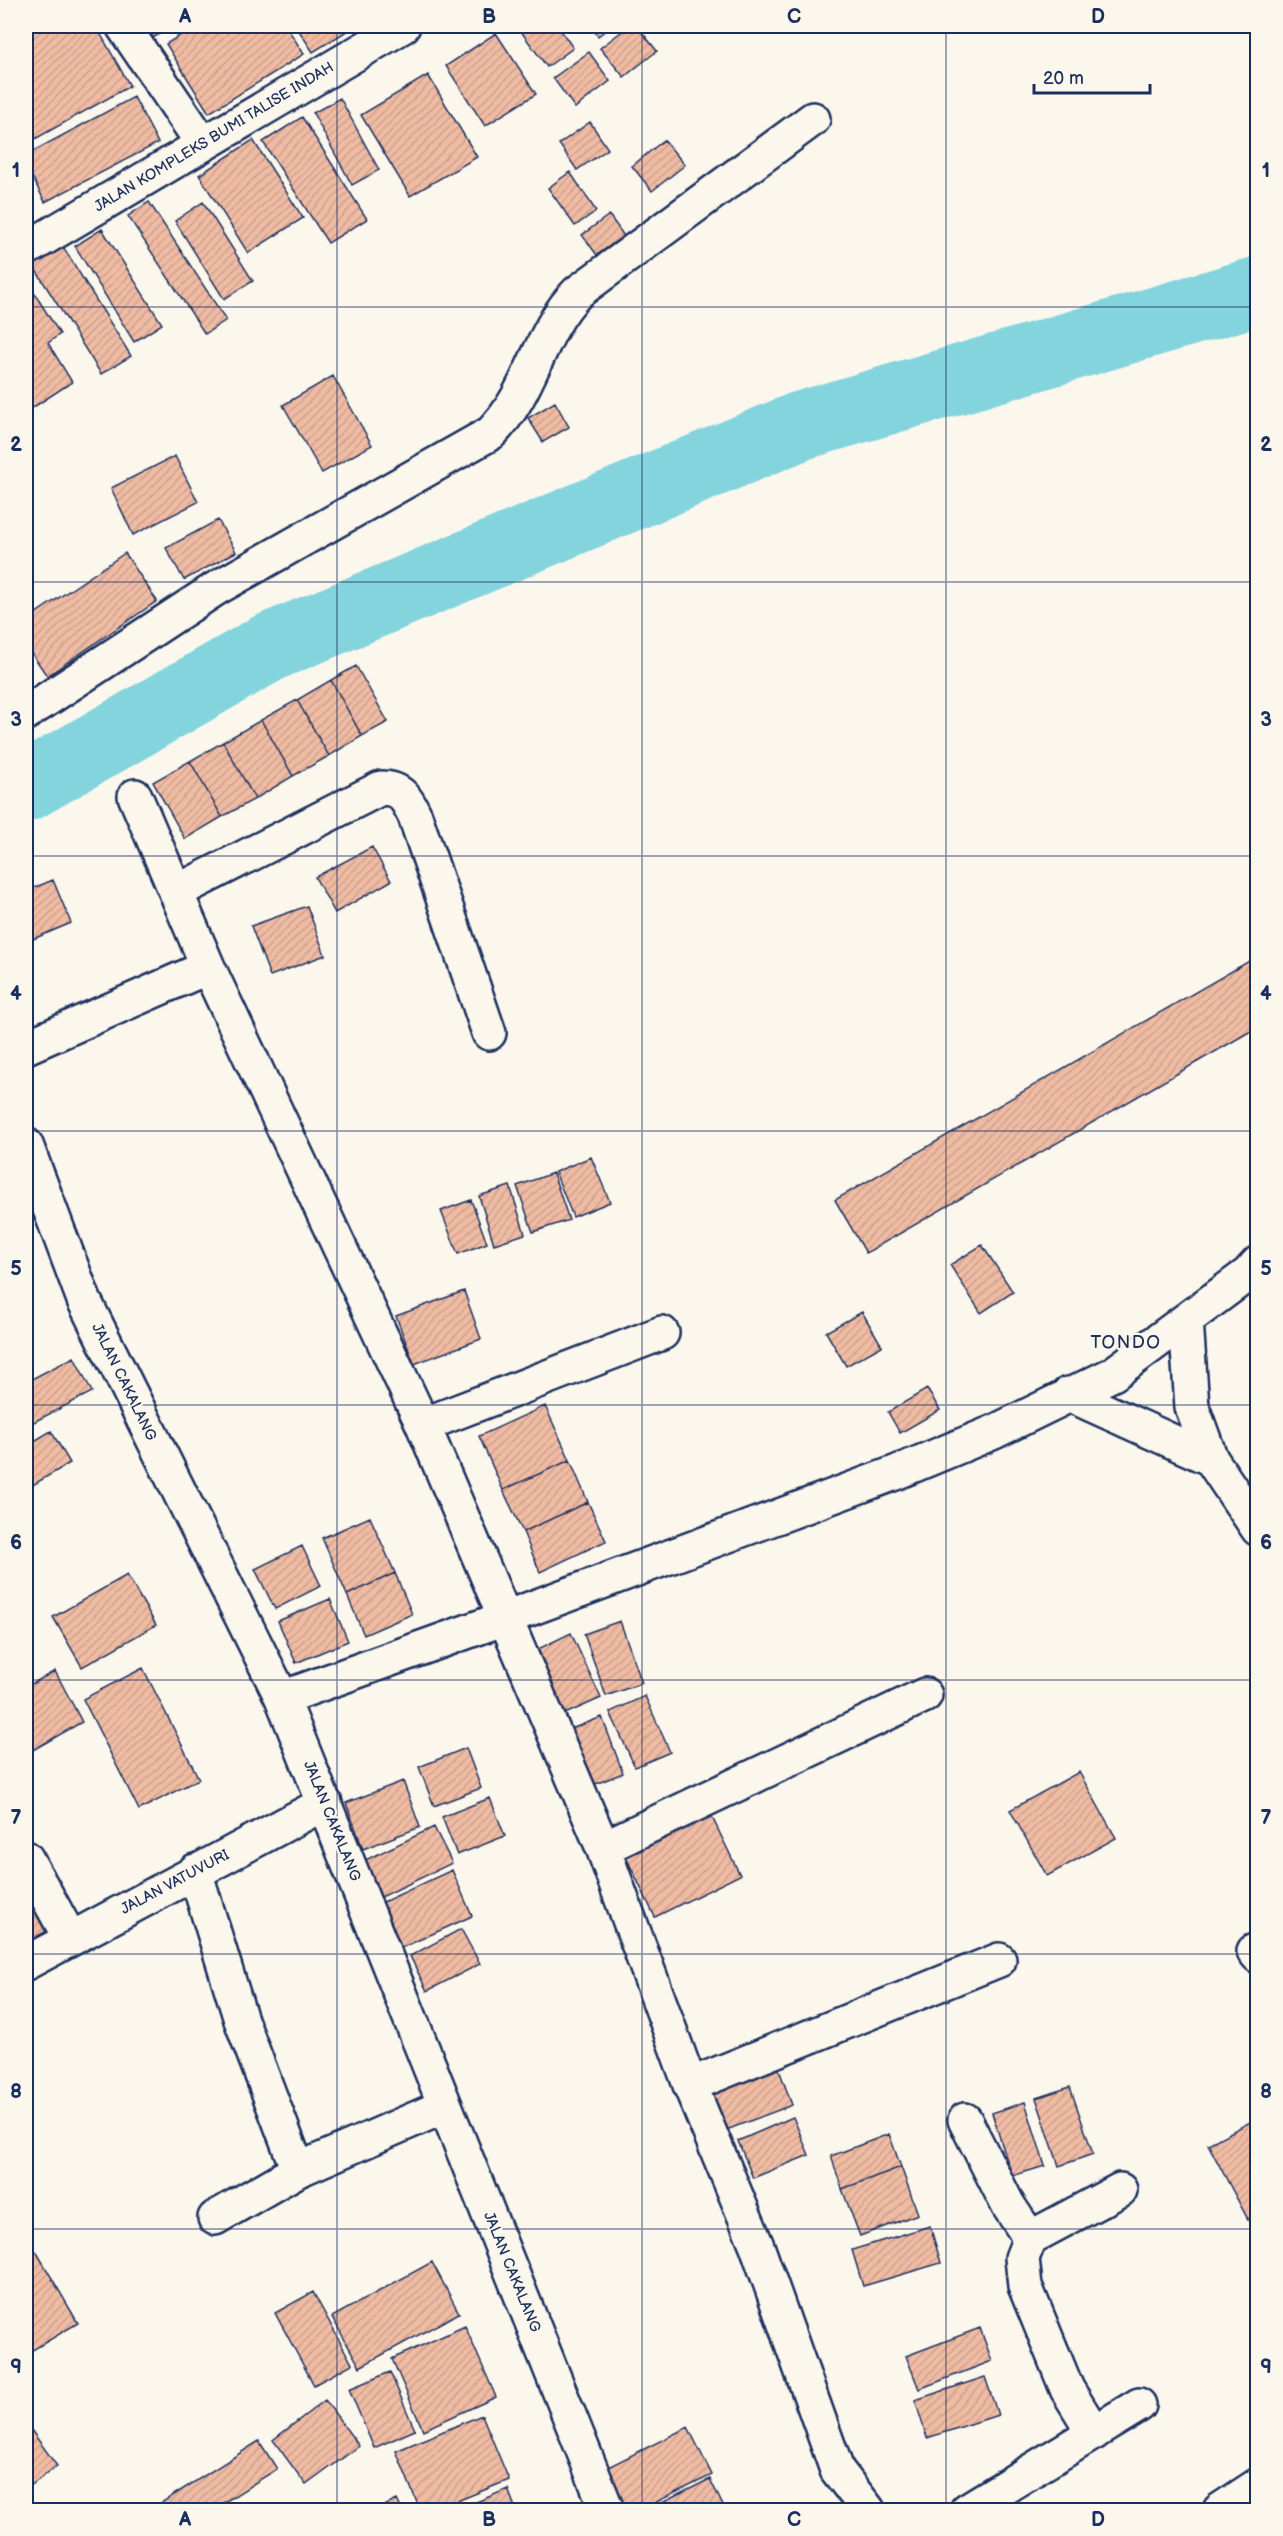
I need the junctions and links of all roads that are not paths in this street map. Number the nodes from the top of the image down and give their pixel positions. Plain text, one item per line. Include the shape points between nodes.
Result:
1 (123, 26) edge
2 (403, 26) edge
3 (813, 119) dead end
4 (203, 144) junction
5 (26, 249) edge
6 (26, 713) edge
7 (135, 796) dead end
8 (176, 892) junction
9 (208, 967) junction
10 (489, 1033) dead end
11 (26, 1047) edge
12 (26, 1145) edge
13 (1257, 1263) edge
14 (1186, 1320) junction
15 (662, 1334) dead end
16 (1068, 1394) junction
17 (423, 1425) junction
18 (1211, 1459) junction
19 (1257, 1529) edge
20 (505, 1618) junction
21 (925, 1695) dead end
22 (282, 1698) junction
23 (325, 1803) junction
24 (603, 1848) junction
25 (26, 1858) edge
26 (195, 1871) junction
27 (70, 1938) junction
28 (999, 1960) dead end
29 (26, 1963) edge
30 (690, 2085) junction
31 (446, 2106) junction
32 (965, 2120) dead end
33 (298, 2170) junction
34 (1120, 2190) dead end
35 (215, 2218) dead end
36 (1030, 2238) junction
37 (1139, 2405) dead end
38 (1094, 2433) junction
39 (1257, 2485) edge
40 (607, 2511) edge
41 (868, 2511) edge
42 (967, 2511) edge
43 (1220, 2511) edge

1 - 4 street
2 - 4 street, JALAN KOMPLEKS BUMI TALISE INDAH
3 - 6 street via 578,292 554,322 531,374 505,419 491,433 215,589
4 - 5 street, JALAN KOMPLEKS BUMI TALISE INDAH
7 - 8 street
8 - 9 street
8 - 10 street via 381,788 392,788 408,801 415,816
9 - 11 street
9 - 17 street
12 - 22 street, JALAN CAKALANG via 84,1300
13 - 14 street
14 - 16 street via 1113,1374
14 - 18 street via 1192,1407
15 - 17 street
16 - 18 street
16 - 20 street via 994,1432 895,1473
17 - 20 street
18 - 19 street
20 - 22 street
20 - 24 street
21 - 24 street
22 - 23 street, JALAN CAKALANG
23 - 26 street, JALAN VATUVURI
23 - 31 street, JALAN CAKALANG
24 - 30 street
25 - 27 street
26 - 27 street, JALAN VATUVURI
26 - 33 street via 242,2020
27 - 29 street, JALAN VATUVURI
28 - 30 street
30 - 41 street via 757,2246 837,2470
31 - 33 street
31 - 40 street, JALAN CAKALANG
32 - 36 street via 1008,2205
33 - 35 street
34 - 36 street
36 - 38 street via 1022,2258 1024,2286 1067,2389
37 - 38 street
38 - 42 street
39 - 43 street

